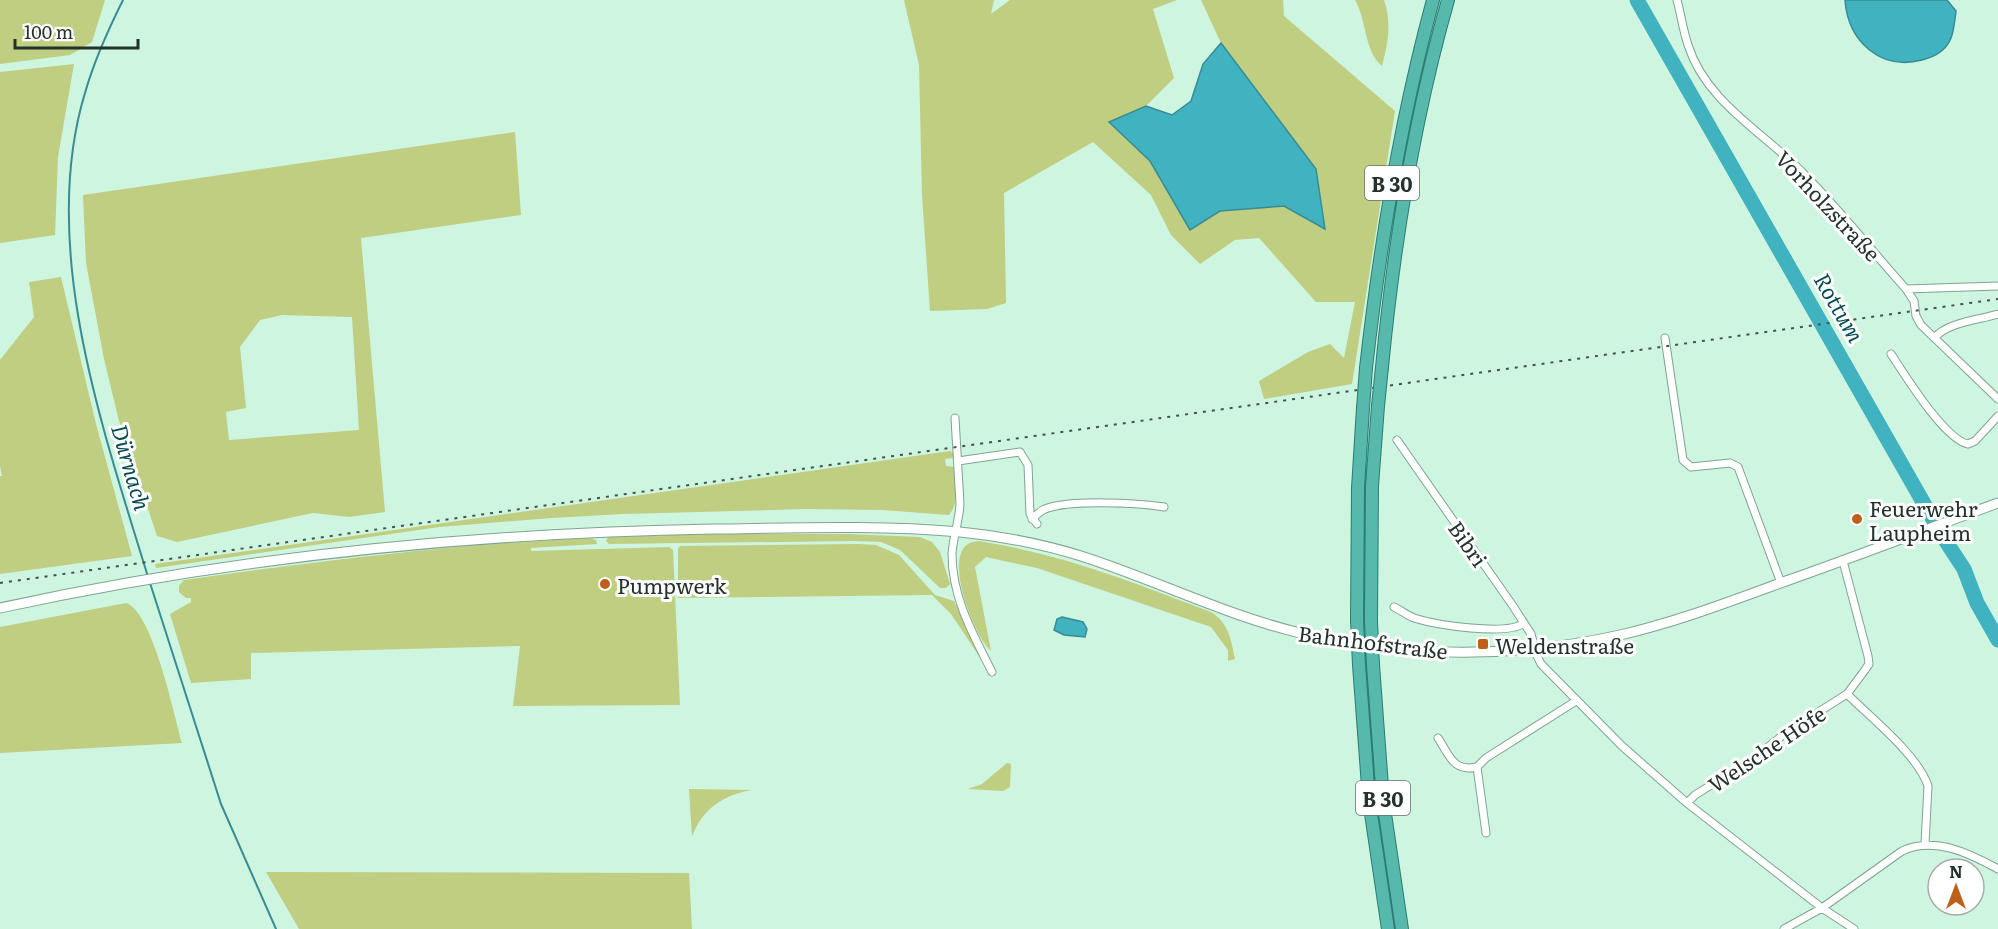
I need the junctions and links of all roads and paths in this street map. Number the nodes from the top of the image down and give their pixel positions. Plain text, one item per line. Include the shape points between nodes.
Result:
1 (1433, 0) edge
2 (1448, 0) edge
3 (1677, 0) edge
4 (1998, 286) edge
5 (1905, 289) junction
6 (1998, 314) edge
7 (1935, 337) junction
8 (1665, 338) dead end
9 (1892, 354) dead end
10 (1998, 399) edge
11 (1998, 416) edge
12 (955, 418) dead end
13 (1397, 440) dead end
14 (958, 461) junction
15 (1998, 503) edge
16 (1164, 507) dead end
17 (955, 532) junction
18 (1843, 561) junction
19 (1780, 583) junction
20 (1394, 607) dead end
21 (0, 608) edge
22 (1524, 623) junction
23 (1535, 649) junction
24 (992, 672) dead end
25 (1847, 694) junction
26 (1576, 701) junction
27 (1438, 738) dead end
28 (1477, 767) junction
29 (1687, 803) junction
30 (1486, 833) dead end
31 (1925, 844) junction
32 (1998, 869) edge
33 (1822, 908) junction
34 (1388, 929) edge
35 (1402, 929) edge
36 (1784, 929) edge
37 (1854, 929) edge

1 - 34 highway, B 30, bridge via 1388,206 1366,368 1358,488 1359,665 1369,800
2 - 35 highway, B 30, bridge via 1402,209 1389,293 1372,486 1373,665 1383,800
3 - 5 street, Vorholzstraße via 1688,45 1710,88 1785,154
4 - 5 street
5 - 7 street, Vorholzstraße via 1914,301 1921,325
6 - 7 street via 1951,327
7 - 10 street, Vorholzstraße
8 - 19 street via 1683,460 1691,467 1730,463 1738,467
9 - 11 street via 1925,405 1965,443 1975,441
12 - 14 street
13 - 22 street, Bibri
14 - 16 street via 1020,452 1028,465 1029,508 1035,521 1043,510 1074,504
14 - 17 street via 960,518
15 - 18 main road, Bahnhofstraße
17 - 21 main road, Bahnhofstraße via 843,527 600,533 400,546 160,578
17 - 23 main road, Bahnhofstraße via 1010,539 1082,557 1241,616 1308,636 1432,652
17 - 24 street via 952,557 956,593
18 - 19 main road, Bahnhofstraße
18 - 25 street, Welsche Höfe via 1869,664
19 - 23 main road, Bahnhofstraße via 1660,625
20 - 22 street, Bahnhofstraße via 1413,617 1476,628 1506,630
22 - 23 street, Bibri
23 - 26 street via 1541,664
25 - 29 street, Welsche Höfe
25 - 31 street, Welsche Höfe via 1922,770 1929,786
26 - 28 street
26 - 29 street
27 - 28 street via 1460,768
28 - 30 street
29 - 33 street
31 - 32 street via 1976,856
31 - 33 street via 1902,851
33 - 36 street
33 - 37 street

